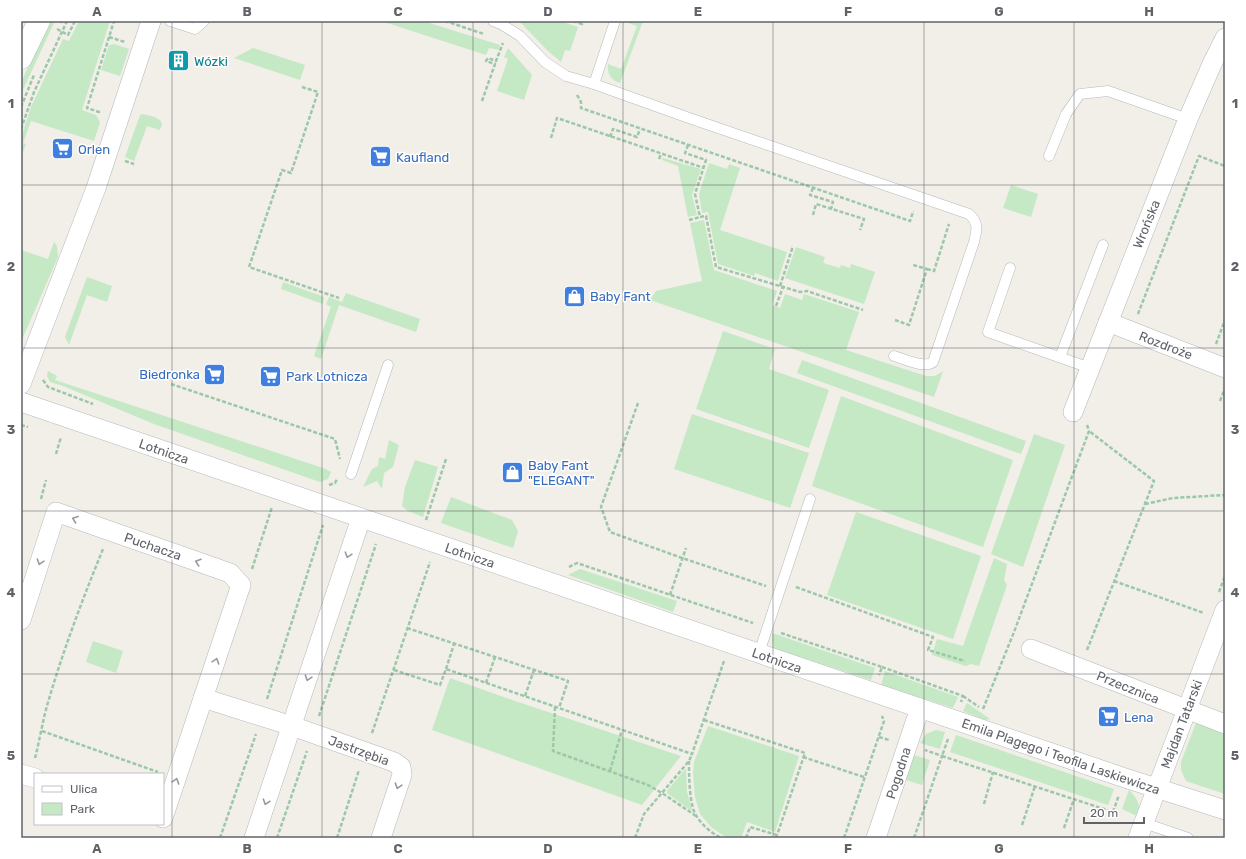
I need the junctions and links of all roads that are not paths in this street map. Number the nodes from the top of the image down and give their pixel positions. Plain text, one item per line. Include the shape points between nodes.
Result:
1 (39, 21) edge
2 (151, 21) edge
3 (170, 21) edge
4 (204, 21) edge
5 (493, 21) edge
6 (615, 21) edge
7 (1225, 38) edge
8 (21, 58) edge
9 (594, 84) junction
10 (1188, 119) junction
11 (1049, 156) dead end
12 (1103, 245) dead end
13 (1010, 268) dead end
14 (1108, 322) junction
15 (894, 356) dead end
16 (1060, 357) junction
17 (388, 365) dead end
18 (1217, 365) edge
19 (1090, 368) junction
20 (21, 384) edge
21 (21, 402) edge
22 (1073, 412) dead end
23 (351, 474) dead end
24 (810, 499) dead end
25 (360, 518) junction
26 (1218, 613) edge
27 (21, 620) edge
28 (1031, 649) dead end
29 (759, 653) junction
30 (203, 698) junction
31 (920, 708) junction
32 (1186, 710) junction
33 (1225, 724) edge
34 (292, 726) junction
35 (1157, 788) junction
36 (1225, 810) edge
37 (164, 815) edge
38 (1141, 830) edge
39 (254, 838) edge
40 (381, 838) edge
41 (876, 838) edge
42 (1188, 838) edge

1 - 8 street
2 - 20 street via 96,188
3 - 4 lane via 195,29
5 - 9 lane via 520,36 546,62 566,76
6 - 9 lane
7 - 10 street, Wrońska
9 - 15 lane via 970,214 975,219 976,234 933,362 925,365
10 - 11 lane via 1108,90 1080,94 1066,114
10 - 14 street, Wrońska
12 - 16 lane
13 - 16 lane via 988,332
14 - 18 street, Rozdroże
14 - 19 street, Wrońska
16 - 19 lane
17 - 23 lane
19 - 22 street, Wrońska
21 - 25 street, Lotnicza
24 - 29 lane
25 - 29 street, Lotnicza
25 -> 34 street
26 - 32 street, Majdan Tatarski
30 -> 27 street, Puchacza via 241,585 230,573 56,512
28 - 32 street, Przecznica
29 - 31 street, Lotnicza
30 - 34 street
37 -> 30 street, Puchacza
31 - 35 street, Emila Plagego i Teofila Laskiewicza
31 - 41 street, Pogodna
32 - 33 street, Przecznica
32 - 35 street, Majdan Tatarski
34 -> 39 street
34 -> 40 street, Jastrzębia via 394,762 401,767 402,775
35 - 36 street, Emila Plagego i Teofila Laskiewicza
35 - 38 street, Majdan Tatarski
38 - 42 lane

